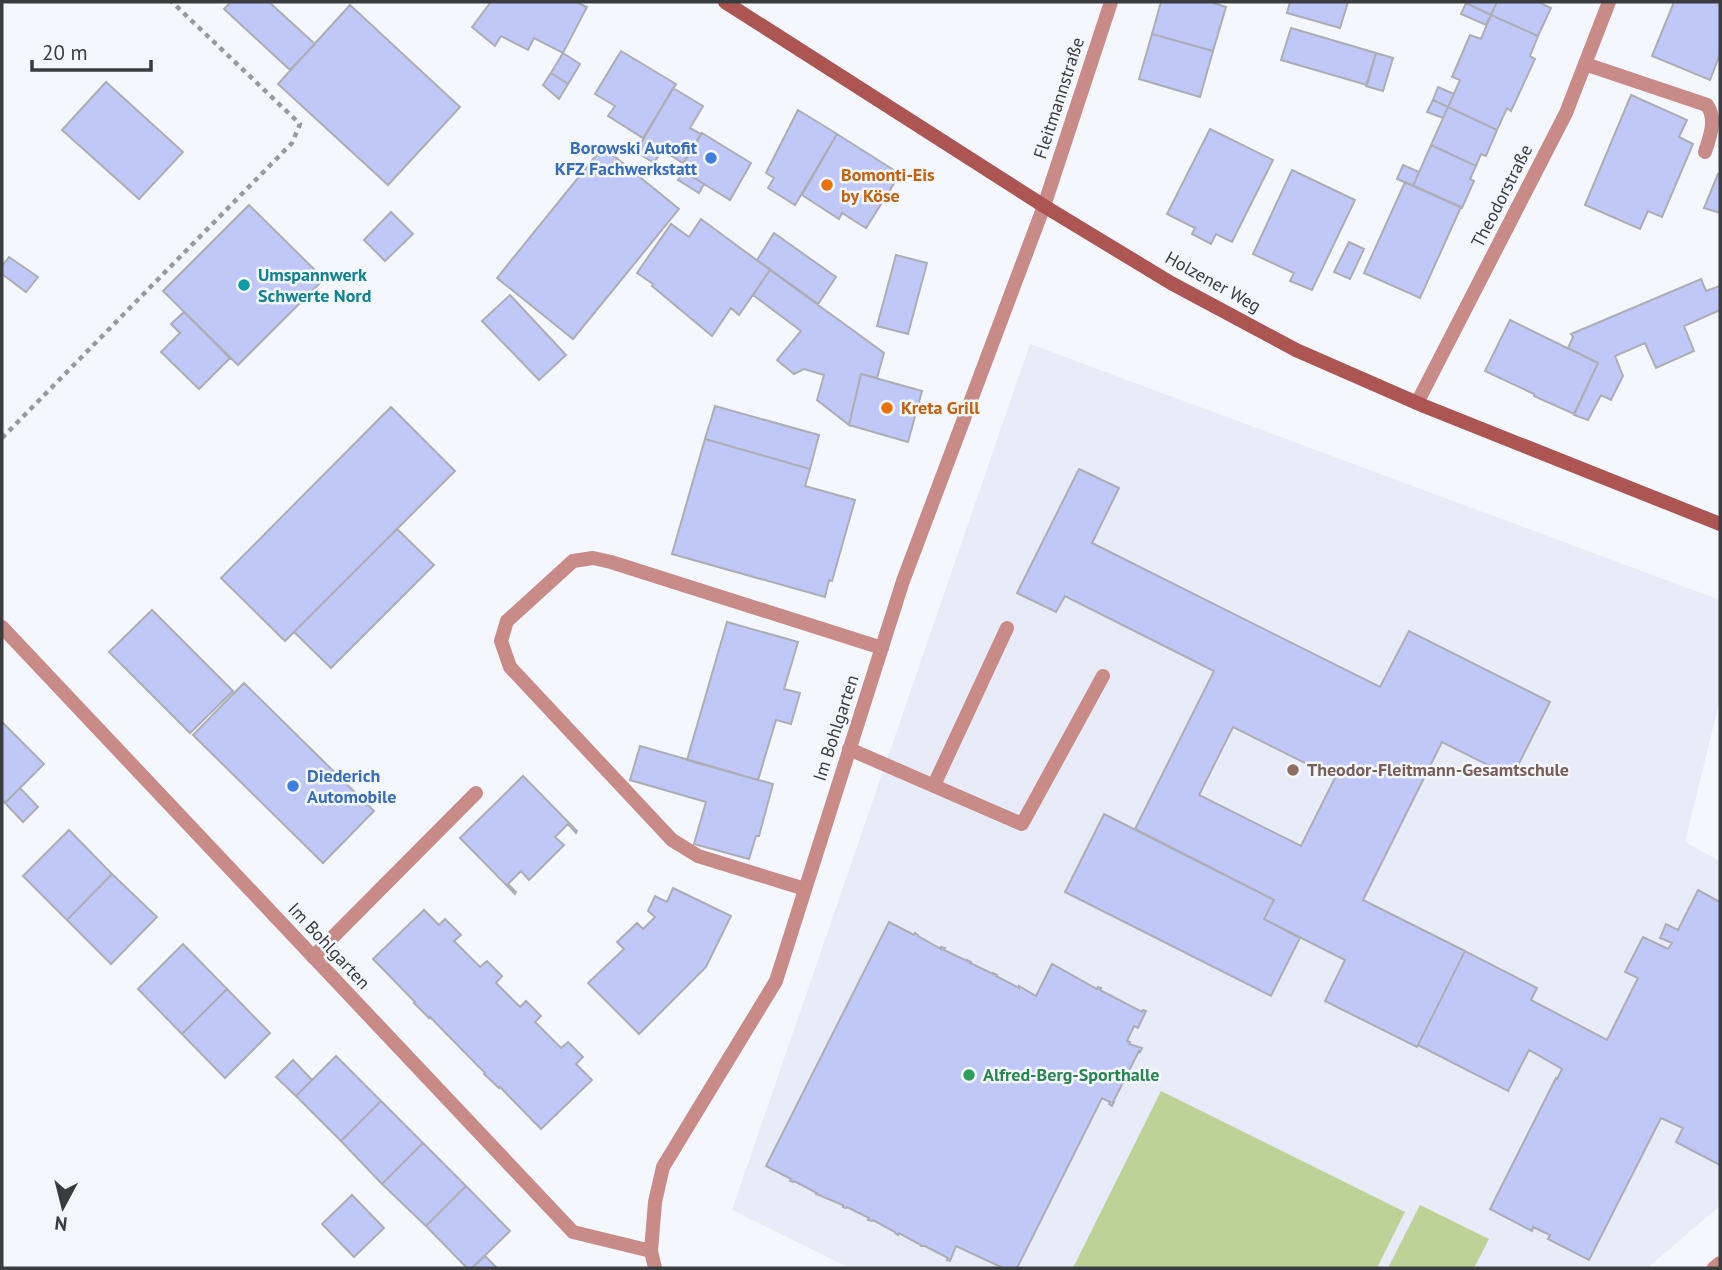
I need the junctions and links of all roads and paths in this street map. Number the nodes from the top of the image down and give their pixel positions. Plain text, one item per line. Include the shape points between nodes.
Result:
1 (172, 2) edge
2 (725, 2) edge
3 (1111, 2) edge
4 (1609, 2) edge
5 (1585, 64) junction
6 (1705, 152) dead end
7 (1044, 206) junction
8 (1417, 403) junction
9 (2, 438) edge
10 (1720, 524) edge
11 (2, 627) edge
12 (1007, 628) dead end
13 (882, 648) junction
14 (1103, 676) dead end
15 (849, 749) junction
16 (934, 785) junction
17 (476, 793) dead end
18 (805, 889) junction
19 (313, 957) junction
20 (651, 1251) junction
21 (1720, 1263) edge
22 (655, 1268) edge
23 (1714, 1268) edge

1 - 9 path via 300,124 292,143
2 - 7 main road, Holzener Weg
3 - 7 street, Fleitmannstraße
4 - 5 street, Theodorstraße
5 - 6 street via 1707,105 1713,117
5 - 8 street, Theodorstraße via 1566,113
7 - 8 main road, Holzener Weg via 1171,283 1296,350
7 - 13 street, Im Bohlgarten via 915,547
8 - 10 main road, Holzener Weg
11 - 19 street, Im Bohlgarten
12 - 16 street
13 - 15 street, Im Bohlgarten
13 - 18 street via 593,558 573,561 507,621 501,642 510,667 672,840 698,856
14 - 16 street via 1022,824
15 - 16 street
15 - 18 street, Im Bohlgarten
17 - 19 street
18 - 20 street, Im Bohlgarten via 776,981 663,1167
19 - 20 street, Im Bohlgarten via 573,1232
20 - 22 street, Im Bohlgarten
21 - 23 street

